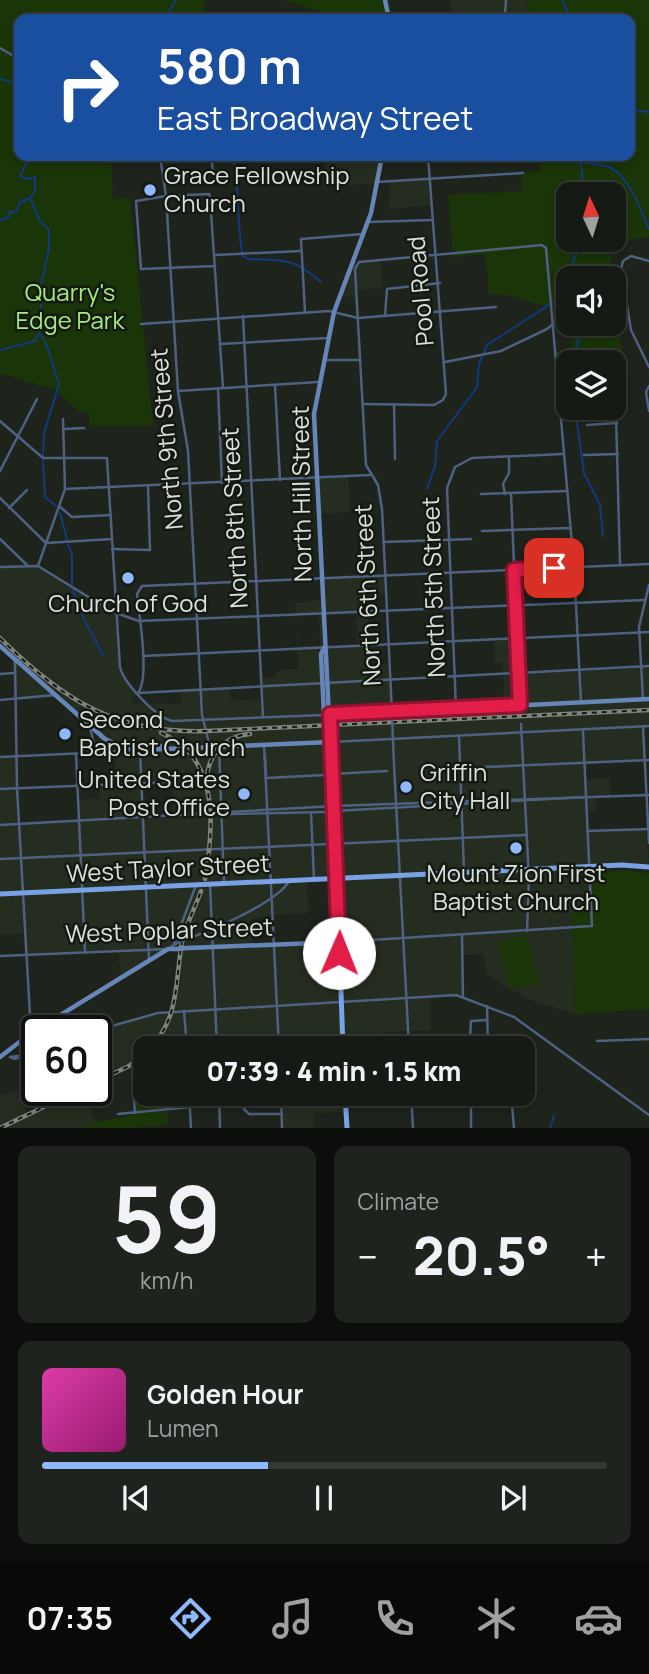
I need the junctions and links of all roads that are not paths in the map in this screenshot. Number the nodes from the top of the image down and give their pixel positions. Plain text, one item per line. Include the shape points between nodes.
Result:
1 (161, 161) edge
2 (212, 161) edge
3 (381, 161) edge
4 (428, 161) edge
5 (213, 171) dead end
6 (523, 173) dead end
7 (428, 179) junction
8 (377, 182) junction
9 (166, 196) junction
10 (432, 220) junction
11 (368, 222) junction
12 (363, 234) junction
13 (300, 251) junction
14 (215, 255) junction
15 (436, 256) junction
16 (649, 261) edge
17 (215, 266) junction
18 (171, 269) junction
19 (440, 283) junction
20 (496, 307) dead end
21 (441, 311) junction
22 (305, 312) junction
23 (334, 312) junction
24 (243, 316) junction
25 (385, 316) junction
26 (219, 318) junction
27 (358, 318) junction
28 (174, 322) junction
29 (556, 323) edge
30 (141, 324) dead end
31 (552, 326) junction
32 (328, 338) junction
33 (244, 343) junction
34 (220, 344) junction
35 (325, 360) junction
36 (360, 360) junction
37 (445, 362) junction
38 (649, 367) edge
39 (320, 382) junction
40 (275, 385) junction
41 (649, 386) edge
42 (246, 387) junction
43 (218, 388) junction
44 (223, 388) junction
45 (178, 391) junction
46 (37, 400) dead end
47 (363, 404) junction
48 (394, 404) junction
49 (649, 411) edge
50 (64, 419) dead end
51 (617, 420) edge
52 (0, 421) edge
53 (617, 423) junction
54 (587, 425) dead end
55 (84, 428) dead end
56 (64, 429) junction
57 (18, 438) junction
58 (563, 454) junction
59 (618, 454) junction
60 (584, 456) dead end
61 (509, 457) junction
62 (65, 459) junction
63 (395, 459) dead end
64 (0, 471) edge
65 (370, 475) junction
66 (316, 478) junction
67 (279, 480) junction
68 (252, 482) junction
69 (222, 484) junction
70 (190, 485) junction
71 (148, 487) junction
72 (109, 488) junction
73 (65, 489) junction
74 (27, 490) dead end
75 (567, 491) junction
76 (481, 494) dead end
77 (505, 494) junction
78 (511, 494) junction
79 (0, 498) edge
80 (59, 506) junction
81 (9, 508) junction
82 (111, 515) junction
83 (570, 528) junction
84 (512, 530) junction
85 (482, 531) dead end
86 (0, 539) edge
87 (112, 539) junction
88 (471, 539) dead end
89 (448, 540) junction
90 (384, 542) junction
91 (46, 543) junction
92 (113, 549) junction
93 (649, 564) edge
94 (27, 565) junction
95 (620, 565) junction
96 (38, 566) junction
97 (0, 567) edge
98 (574, 567) junction
99 (514, 570) junction
100 (449, 572) junction
101 (386, 575) junction
102 (321, 578) junction
103 (257, 581) junction
104 (195, 583) junction
105 (649, 585) edge
106 (644, 600) junction
107 (576, 601) junction
108 (516, 604) junction
109 (450, 606) junction
110 (387, 610) junction
111 (322, 613) junction
112 (118, 614) junction
113 (258, 616) junction
114 (197, 619) junction
115 (139, 621) junction
116 (649, 632) edge
117 (639, 633) junction
118 (578, 636) junction
119 (518, 638) junction
120 (453, 642) junction
121 (389, 644) junction
122 (0, 646) edge
123 (324, 648) junction
124 (260, 650) junction
125 (199, 653) junction
126 (143, 656) junction
127 (15, 661) junction
128 (649, 666) edge
129 (641, 667) junction
130 (580, 670) junction
131 (14, 673) junction
132 (519, 673) junction
133 (0, 674) edge
134 (454, 676) junction
135 (390, 679) junction
136 (326, 682) junction
137 (261, 685) junction
138 (201, 688) junction
139 (138, 693) junction
140 (55, 695) junction
141 (14, 699) junction
142 (646, 699) edge
143 (0, 700) edge
144 (581, 702) junction
145 (520, 705) junction
146 (456, 708) junction
147 (327, 714) junction
148 (263, 717) junction
149 (203, 720) junction
150 (88, 724) junction
151 (521, 724) dead end
152 (649, 726) edge
153 (643, 727) junction
154 (583, 731) junction
155 (99, 734) junction
156 (522, 734) junction
157 (459, 737) junction
158 (96, 742) junction
159 (328, 742) junction
160 (264, 745) junction
161 (121, 747) junction
162 (210, 747) junction
163 (219, 747) junction
164 (182, 748) junction
165 (140, 750) junction
166 (96, 752) junction
167 (76, 754) junction
168 (0, 757) edge
169 (17, 757) junction
170 (647, 760) edge
171 (584, 762) junction
172 (523, 765) junction
173 (460, 768) junction
174 (387, 771) dead end
175 (330, 774) junction
176 (266, 776) junction
177 (170, 782) dead end
178 (142, 783) junction
179 (78, 786) junction
180 (17, 788) junction
181 (0, 789) edge
182 (648, 795) edge
183 (585, 797) junction
184 (524, 800) junction
185 (461, 803) junction
186 (396, 806) junction
187 (332, 809) junction
188 (267, 810) junction
189 (311, 813) junction
190 (221, 814) junction
191 (229, 814) junction
192 (267, 815) junction
193 (143, 817) junction
194 (80, 821) junction
195 (19, 824) junction
196 (0, 825) edge
197 (649, 829) edge
198 (587, 831) junction
199 (526, 835) junction
200 (462, 838) junction
201 (398, 841) junction
202 (649, 843) edge
203 (333, 844) junction
204 (312, 845) junction
205 (268, 847) junction
206 (222, 849) junction
207 (144, 853) junction
208 (81, 855) junction
209 (20, 858) junction
210 (0, 859) edge
211 (589, 867) junction
212 (649, 867) edge
213 (528, 870) junction
214 (464, 872) junction
215 (400, 876) junction
216 (334, 878) junction
217 (314, 879) junction
218 (290, 880) junction
219 (270, 881) junction
220 (210, 884) junction
221 (224, 884) junction
222 (196, 885) junction
223 (146, 887) junction
224 (83, 890) junction
225 (22, 893) junction
226 (0, 894) edge
227 (271, 896) junction
228 (212, 929) junction
229 (527, 930) junction
230 (462, 934) junction
231 (402, 938) junction
232 (339, 942) junction
233 (176, 945) junction
234 (273, 945) junction
235 (212, 947) junction
236 (168, 949) junction
237 (149, 950) junction
238 (85, 952) junction
239 (24, 955) junction
240 (0, 956) edge
241 (149, 960) junction
242 (463, 997) junction
243 (406, 998) junction
244 (341, 1002) junction
245 (487, 1005) junction
246 (277, 1006) junction
247 (215, 1009) junction
248 (184, 1011) junction
249 (29, 1015) edge
250 (60, 1015) edge
251 (487, 1020) junction
252 (112, 1025) edge
253 (186, 1036) edge
254 (216, 1036) edge
255 (278, 1036) edge
256 (342, 1036) edge
257 (408, 1036) edge
258 (470, 1036) edge
259 (488, 1036) edge
260 (649, 1039) edge
261 (21, 1041) edge
262 (597, 1041) dead end
263 (0, 1057) edge
264 (135, 1106) edge
265 (219, 1106) edge
266 (244, 1106) edge
267 (282, 1106) edge
268 (346, 1106) edge
269 (412, 1106) edge
270 (471, 1106) edge
271 (512, 1106) edge
272 (190, 1107) joint
273 (135, 1113) junction
274 (118, 1114) dead end
275 (282, 1114) junction
276 (649, 1115) edge
277 (191, 1128) edge
278 (220, 1128) edge
279 (282, 1128) edge
280 (347, 1128) edge
281 (413, 1128) edge
282 (471, 1128) edge
283 (514, 1128) edge

1 - 9 street, North 9th Street
2 - 5 street
3 - 8 street, North Hill Street
4 - 7 street, Pool Road
6 - 7 street
7 - 8 street
7 - 10 street, Pool Road
8 - 11 street, North Hill Street
9 - 14 street via 209,194
9 - 18 street, North 9th Street
9 - 18 street via 136,201 141,270
10 - 11 street
10 - 15 street, Pool Road
11 - 12 street, North Hill Street
12 - 13 street via 305,237 299,242
12 - 23 street, North Hill Street
13 - 14 street
13 - 22 street
14 - 17 street
15 - 19 street, Pool Road
15 - 27 street, North 6th Street via 359,262 355,269
15 - 31 street via 545,246
16 - 38 street via 631,256 621,269 632,335
17 - 18 street
17 - 26 street
18 - 28 street, North 9th Street
19 - 21 street, Pool Road
19 - 25 street via 387,289
20 - 21 street
21 - 25 street
21 - 37 street, Pool Road
22 - 23 street
22 - 24 street
23 - 27 street
23 - 32 street, North Hill Street
24 - 26 street
24 - 33 street, North 8th Street
25 - 27 street
26 - 28 street
26 - 34 street
27 - 36 street, North 6th Street
28 - 30 street
28 - 45 street, North 9th Street
29 - 31 street
31 - 37 street via 501,351
31 - 58 street
32 - 33 street
32 - 35 street, North Hill Street
33 - 34 street
33 - 42 street, North 8th Street
34 - 44 street
35 - 36 street
35 - 39 street, North Hill Street
36 - 47 street, North 6th Street
37 - 48 street, Pool Road via 443,400 434,405
39 - 40 street
39 - 66 street, North Hill Street via 314,422
40 - 42 street
40 - 67 street
41 - 49 street
42 - 44 street
42 - 68 street, North 8th Street
43 - 44 street
43 - 45 street
43 - 69 street
45 - 70 street, North 9th Street
46 - 57 street
47 - 48 street
47 - 65 street, North 6th Street
48 - 63 street
50 - 56 street
51 - 53 street
52 - 57 street
53 - 54 street
53 - 59 street
55 - 56 street
56 - 62 street
57 - 62 street via 39,456
57 - 64 street
58 - 61 street
58 - 75 street
59 - 60 street
59 - 95 street
61 - 77 street
61 - 89 street, North 5th Street via 472,458 455,467 447,488
62 - 72 street via 107,458
62 - 73 street
65 - 66 street
65 - 90 street, North 6th Street via 381,497
66 - 67 street
66 - 102 street, North Hill Street
67 - 68 street
68 - 69 street
68 - 103 street, North 8th Street
69 - 70 street
70 - 71 street
70 - 104 street, North 9th Street
71 - 72 street
71 - 92 street via 150,550
72 - 73 street
72 - 82 street
73 - 80 street
74 - 81 street
75 - 78 street
75 - 83 street
76 - 77 street
77 - 78 street
78 - 84 street
79 - 81 street
80 - 82 street via 72,517
80 - 91 street
81 - 91 street
82 - 87 street
83 - 84 street
83 - 98 street
84 - 85 street
84 - 99 street
86 - 94 street
87 - 91 street
87 - 92 street
88 - 89 street
89 - 90 street
89 - 100 street, North 5th Street
90 - 101 street, North 6th Street
91 - 96 street
92 - 112 street
93 - 95 street
94 - 96 street
94 - 97 street
95 - 98 street
96 - 112 street
98 - 99 street
98 - 107 street
99 - 100 street
99 - 108 street
100 - 101 street
100 - 109 street, North 5th Street
101 - 102 street
101 - 110 street, North 6th Street
102 - 103 street
102 - 111 street, North Hill Street
103 - 104 street
103 - 113 street, North 8th Street
104 - 114 street, North 9th Street
104 - 115 street via 139,588
105 - 106 street
106 - 107 street
106 - 117 street
107 - 108 street
107 - 118 street
108 - 109 street
108 - 119 street
109 - 110 street
109 - 120 street, North 5th Street
110 - 111 street
110 - 121 street, North 6th Street
111 - 113 street
111 - 123 street, North Hill Street
112 - 115 street
112 - 139 street via 121,672
113 - 114 street
113 - 124 street, North 8th Street
114 - 115 street
114 - 125 street, North 9th Street
115 - 126 street
116 - 117 street
117 - 118 street
117 - 129 street
118 - 119 street
118 - 130 street
119 - 120 street
119 - 132 street
120 - 121 street
120 - 134 street, North 5th Street
121 - 123 street
121 - 135 street, North 6th Street
122 - 127 street
123 - 124 street
123 - 136 street, North Hill Street
124 - 125 street
124 - 137 street, North 8th Street
125 - 126 street
125 - 138 street, North 9th Street
126 - 139 street
127 - 131 street
127 - 140 street
128 - 129 street
129 - 130 street
129 - 142 street
130 - 132 street
130 - 144 street
131 - 133 street
131 - 141 street
132 - 134 street
132 - 145 street
134 - 135 street
134 - 146 street, North 5th Street
135 - 136 street
135 - 186 street, North 6th Street, bridge
136 - 137 street
136 - 147 street, North Hill Street
137 - 138 street
137 - 148 street, North 8th Street
138 - 139 street
138 - 149 street, North 9th Street
139 - 149 street via 167,720
140 - 141 street
140 - 150 street
141 - 143 street
141 - 169 street
142 - 144 street
144 - 145 street
145 - 146 street
146 - 147 street
147 - 148 street
147 - 159 street, North Hill Street
148 - 149 street
149 - 162 street, North 9th Street
150 - 155 street
150 - 158 street
151 - 156 street
152 - 153 street
153 - 154 street
153 - 170 street
154 - 156 street
154 - 171 street
155 - 158 street
155 - 161 street
156 - 157 street
156 - 172 street
157 - 159 street
157 - 173 street
158 - 166 street
159 - 160 street
159 - 175 street, North Hill Street
160 - 163 street
160 - 176 street
161 - 164 street
161 - 165 street
162 - 163 street
162 - 164 street
163 - 190 street
164 - 165 street
165 - 166 street
165 - 178 street
166 - 167 street
167 - 169 street
167 - 179 street
168 - 169 street
169 - 180 street
170 - 171 street
170 - 182 street
171 - 172 street
171 - 183 street
172 - 173 street
172 - 184 street
173 - 185 street
174 - 175 street
175 - 176 street
175 - 187 street, North Hill Street
176 - 188 street
177 - 178 street
178 - 179 street
178 - 193 street
179 - 180 street
179 - 194 street
180 - 181 street
180 - 195 street
182 - 183 street
182 - 197 street
183 - 184 street
183 - 198 street
184 - 185 street
184 - 199 street
185 - 186 street
185 - 200 street
186 - 187 street
186 - 201 street, North 6th Street
187 - 188 street
187 - 189 street
187 - 203 street, North Hill Street
188 - 191 street
188 - 192 street
189 - 192 street
189 - 204 street
190 - 191 street
190 - 193 street
190 - 206 street
191 - 192 street
192 - 205 street
193 - 194 street
193 - 207 street
194 - 195 street
194 - 208 street
195 - 196 street
195 - 209 street
197 - 198 street
197 - 202 street
198 - 211 street
199 - 200 street
199 - 213 street
200 - 201 street
200 - 214 street
201 - 203 street
201 - 215 street, North 6th Street
203 - 204 street
203 - 216 street, North Hill Street
204 - 205 street
204 - 217 street
205 - 206 street
205 - 219 street
206 - 207 street
206 - 221 street
207 - 208 street
207 - 223 street
208 - 209 street
208 - 224 street
209 - 210 street
209 - 225 street
211 - 212 main road, West Taylor Street
211 - 213 main road, West Taylor Street
211 - 229 street via 592,926
213 - 214 main road, West Taylor Street
213 - 229 street
214 - 215 main road, West Taylor Street
215 - 216 main road, West Taylor Street
215 - 231 street, North 6th Street
216 - 217 main road, West Taylor Street
216 - 232 main road
217 - 218 main road, West Taylor Street
218 - 219 main road, West Taylor Street
218 - 227 street
219 - 221 main road, West Taylor Street
219 - 227 street
220 - 221 main road, West Taylor Street
220 - 222 main road, West Taylor Street
220 - 228 street
222 - 223 main road, West Taylor Street
222 - 233 street
223 - 224 main road, West Taylor Street
223 - 237 street
224 - 225 main road, West Taylor Street
224 - 238 street
225 - 226 main road, West Taylor Street
225 - 239 street
227 - 228 street
227 - 234 street
228 - 233 street, bridge
228 - 235 street
229 - 230 street
230 - 231 street
230 - 242 street
231 - 232 street
231 - 243 street, North 6th Street
232 - 234 street, West Poplar Street
232 - 244 main road
233 - 235 street, West Poplar Street, bridge
233 - 236 street, West Poplar Street
234 - 235 street, West Poplar Street
234 - 246 street
235 - 247 street
236 - 237 street, West Poplar Street
236 - 241 street
237 - 238 street, West Poplar Street
237 - 241 street
238 - 239 street, West Poplar Street
239 - 240 street, West Poplar Street
239 - 249 street
241 - 250 street
242 - 243 street
242 - 245 street
243 - 244 street
243 - 257 street, North 6th Street
244 - 246 street
244 - 256 main road
245 - 251 street
245 - 276 street via 529,1028
246 - 247 street
246 - 255 street
247 - 248 street
247 - 254 street
248 - 252 street via 139,1016
248 - 253 street
251 - 258 street via 471,1021
251 - 259 street
260 - 262 street
261 - 263 street
264 - 273 street
265 - 278 street
266 - 275 street via 249,1114
267 - 275 street
268 - 280 main road
269 - 281 street
270 - 282 street
271 - 283 street
272 - 273 street
272 - 277 street
273 - 274 street
275 - 279 street

